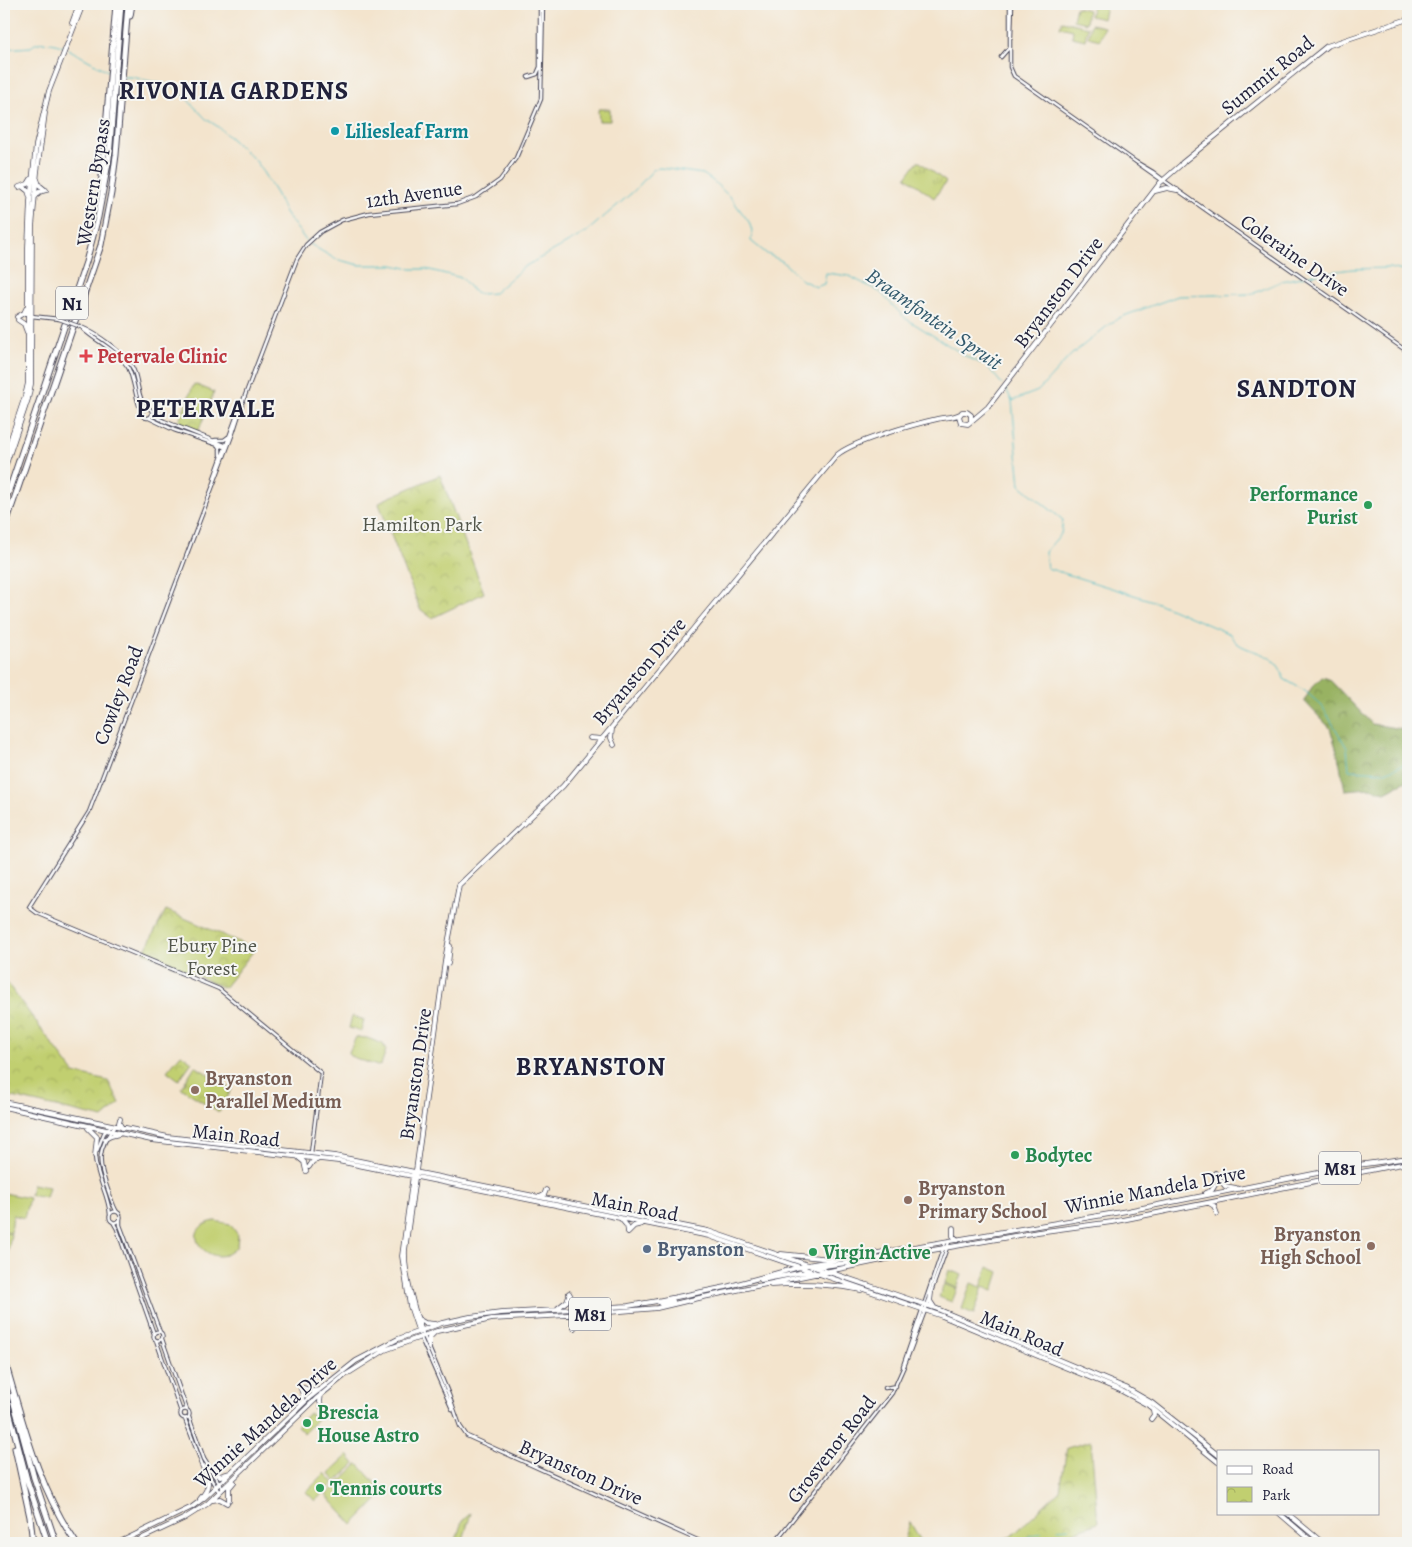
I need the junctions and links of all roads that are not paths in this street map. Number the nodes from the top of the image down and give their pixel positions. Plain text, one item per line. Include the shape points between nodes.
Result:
1 (79, 4) edge
2 (83, 4) edge
3 (116, 4) edge
4 (122, 4) edge
5 (128, 4) edge
6 (132, 4) edge
7 (541, 4) edge
8 (1011, 4) edge
9 (1408, 19) edge
10 (66, 45) junction
11 (1010, 47) junction
12 (1001, 56) dead end
13 (120, 61) junction
14 (540, 67) junction
15 (1010, 70) junction
16 (528, 77) dead end
17 (540, 101) junction
18 (35, 173) junction
19 (1163, 180) junction
20 (1177, 190) junction
21 (1154, 191) junction
22 (30, 201) junction
23 (34, 205) junction
24 (1138, 213) junction
25 (291, 273) joint
26 (28, 303) junction
27 (30, 318) junction
28 (81, 327) junction
29 (28, 344) junction
30 (1408, 352) edge
31 (242, 405) junction
32 (146, 408) junction
33 (968, 412) junction
34 (983, 412) junction
35 (142, 413) junction
36 (960, 414) junction
37 (152, 415) junction
38 (149, 418) junction
39 (971, 421) junction
40 (960, 422) junction
41 (230, 434) junction
42 (214, 440) junction
43 (216, 444) junction
44 (857, 445) junction
45 (226, 447) junction
46 (4, 459) edge
47 (217, 466) junction
48 (4, 470) edge
49 (214, 482) junction
50 (4, 505) edge
51 (4, 529) edge
52 (614, 725) junction
53 (590, 738) dead end
54 (603, 739) junction
55 (614, 745) dead end
56 (4, 1102) edge
57 (4, 1107) edge
58 (120, 1119) dead end
59 (85, 1126) junction
60 (113, 1126) junction
61 (123, 1129) junction
62 (109, 1131) junction
63 (122, 1134) junction
64 (105, 1139) junction
65 (309, 1155) junction
66 (96, 1156) junction
67 (296, 1156) junction
68 (1408, 1158) edge
69 (322, 1159) junction
70 (417, 1162) junction
71 (1408, 1163) edge
72 (406, 1170) junction
73 (415, 1173) junction
74 (1215, 1173) dead end
75 (423, 1178) junction
76 (415, 1184) junction
77 (1215, 1185) dead end
78 (1239, 1188) junction
79 (548, 1195) junction
80 (538, 1197) junction
81 (1196, 1197) junction
82 (1208, 1202) junction
83 (549, 1205) junction
84 (117, 1212) junction
85 (1217, 1214) dead end
86 (110, 1215) junction
87 (621, 1219) junction
88 (120, 1220) junction
89 (113, 1222) junction
90 (646, 1224) junction
91 (952, 1228) dead end
92 (122, 1230) junction
93 (118, 1233) junction
94 (124, 1236) junction
95 (959, 1240) junction
96 (947, 1242) junction
97 (122, 1243) junction
98 (946, 1248) junction
99 (130, 1250) junction
100 (771, 1252) junction
101 (902, 1256) junction
102 (841, 1259) junction
103 (807, 1265) junction
104 (131, 1267) junction
105 (800, 1267) junction
106 (814, 1269) junction
107 (828, 1272) junction
108 (820, 1274) junction
109 (744, 1282) junction
110 (757, 1286) junction
111 (873, 1292) junction
112 (931, 1293) junction
113 (699, 1298) junction
114 (657, 1301) junction
115 (924, 1307) junction
116 (580, 1308) junction
117 (936, 1308) junction
118 (556, 1310) junction
119 (586, 1314) junction
120 (416, 1318) junction
121 (442, 1323) junction
122 (574, 1328) dead end
123 (420, 1331) junction
124 (437, 1331) junction
125 (160, 1332) junction
126 (154, 1334) junction
127 (422, 1336) junction
128 (403, 1337) junction
129 (162, 1339) junction
130 (156, 1340) junction
131 (429, 1348) junction
132 (4, 1360) edge
133 (896, 1386) junction
134 (885, 1388) dead end
135 (4, 1392) edge
136 (320, 1392) junction
137 (4, 1400) edge
138 (300, 1406) junction
139 (322, 1408) dead end
140 (1153, 1409) junction
141 (187, 1410) junction
142 (181, 1412) junction
143 (189, 1417) junction
144 (456, 1417) junction
145 (185, 1419) junction
146 (1151, 1420) dead end
147 (1217, 1454) edge
148 (1217, 1461) edge
149 (201, 1463) junction
150 (208, 1468) junction
151 (243, 1470) junction
152 (232, 1472) junction
153 (218, 1486) junction
154 (221, 1491) junction
155 (211, 1500) junction
156 (192, 1508) junction
157 (1280, 1514) edge
158 (1288, 1514) edge
159 (33, 1543) edge
160 (48, 1543) edge
161 (56, 1543) edge
162 (74, 1543) edge
163 (118, 1543) edge
164 (132, 1543) edge
165 (704, 1543) edge
166 (774, 1543) edge
167 (1314, 1543) edge
168 (1323, 1543) edge

1 - 10 main road
2 - 10 main road
3 - 13 highway
4 - 13 highway, Western Bypass / N1
5 - 13 highway, Western Bypass / N1
6 - 13 highway
7 - 14 street, 12th Avenue
7 - 17 street, 12th Avenue
8 - 11 street
8 - 15 street
9 - 19 main road, Summit Road via 1327,46
10 - 18 main road via 40,122
11 - 12 street
11 - 15 street
13 - 50 highway, Western Bypass / N1 via 112,93 109,158 86,262
13 - 51 highway, Western Bypass / N1 via 122,86 111,193 100,245
14 - 16 street via 537,74
14 - 17 street, 12th Avenue
15 - 19 street, Coleraine Drive
17 - 25 street, 12th Avenue via 514,163 494,186 476,197 448,206 363,214 342,220 320,232 300,253
18 - 22 main road
18 - 22 main road via 29,183 21,187 28,192
18 - 23 main road
18 - 23 main road via 38,183 45,189 37,194
19 - 20 street, Coleraine Drive
19 - 21 main road, Bryanston Drive
19 - 24 main road, Bryanston Drive
20 - 21 main road
20 - 30 street, Coleraine Drive
21 - 24 main road, Bryanston Drive
22 - 26 main road
23 - 27 main road
24 - 34 main road, Bryanston Drive
25 - 31 street, Cowley Road
26 - 27 main road
26 - 29 main road via 17,319 25,326
27 - 28 street, bridge via 59,319
27 - 29 main road
27 - 48 main road via 30,390
28 - 32 street via 127,359
28 - 35 street via 128,367
29 - 46 main road via 27,389
31 - 41 street, Cowley Road
31 - 45 street, Cowley Road
32 - 35 street
32 - 37 street via 151,409
33 - 34 main road
33 - 36 main road
33 - 39 main road
34 - 39 main road, Bryanston Drive
35 - 38 street
36 - 40 main road
36 - 44 main road, Bryanston Drive
37 - 38 street
37 - 42 street
38 - 43 street
39 - 40 main road via 966,424
40 - 44 main road, Bryanston Drive via 940,419
41 - 42 street via 225,440
41 - 45 street, Cowley Road
42 - 45 street
43 - 45 street
43 - 47 street via 220,450
44 - 52 main road, Bryanston Drive via 841,452 831,462
45 - 47 street, Cowley Road
45 - 49 street, Cowley Road
47 - 49 street, Cowley Road
49 - 65 street, Cowley Road via 89,812 29,907 219,989 321,1073
52 - 54 main road, Bryanston Drive
52 - 55 main road via 611,736
53 - 54 main road
54 - 70 main road, Bryanston Drive via 563,786 458,888
56 - 60 main road, Main Road
57 - 59 main road, Main Road
58 - 61 main road
59 - 62 main road, Main Road
59 - 66 main road via 97,1137
60 - 61 main road, Main Road
60 - 62 street
61 - 65 main road, Main Road
62 - 63 main road, Main Road
62 - 64 street
62 - 66 street via 99,1144
63 - 64 main road
63 - 67 main road, Main Road via 159,1142
64 - 84 street via 100,1156 101,1170
65 - 67 main road, Main Road
65 - 69 main road, Main Road
65 - 72 main road, Main Road
66 - 86 street
67 - 69 main road via 308,1169 313,1161
68 - 78 main road, Winnie Mandela Drive / M81
69 - 73 main road, Main Road
70 - 72 main road via 413,1169
70 - 73 main road, Bryanston Drive
71 - 82 main road, Winnie Mandela Drive / M81
72 - 73 main road, Main Road
73 - 75 main road, Main Road
73 - 76 main road, Bryanston Drive
73 - 80 main road, Main Road
73 - 120 main road, Bryanston Drive via 402,1256
74 - 78 main road via 1225,1186
75 - 76 main road
75 - 83 main road, Main Road
76 - 120 main road, Bryanston Drive via 405,1258
77 - 81 main road via 1211,1191
78 - 81 main road, Winnie Mandela Drive / M81
79 - 80 main road
79 - 80 main road, Main Road
79 - 83 main road
79 - 100 main road, Main Road via 708,1231
81 - 95 main road, Winnie Mandela Drive / M81
82 - 85 main road
82 - 98 main road, Winnie Mandela Drive / M81 via 1112,1222
83 - 87 main road, Main Road
84 - 86 street
84 - 88 street
86 - 89 street
87 - 90 main road, Main Road
87 - 90 main road via 628,1231
88 - 89 street
88 - 92 street
89 - 93 street
90 - 105 main road, Main Road via 709,1236
91 - 95 main road via 953,1236
92 - 93 street
92 - 94 street
93 - 97 street
94 - 97 street
94 - 99 street
95 - 96 main road, Winnie Mandela Drive / M81
96 - 98 street, Grosvenor Road
96 - 102 main road, Winnie Mandela Drive / M81
97 - 104 street
98 - 101 main road, Winnie Mandela Drive / M81
98 - 112 street, Grosvenor Road
98 - 115 street, Grosvenor Road
99 - 104 street
99 - 125 street
100 - 102 main road
100 - 103 main road, Main Road
101 - 106 main road
101 - 107 main road, Winnie Mandela Drive / M81
102 - 103 main road, Winnie Mandela Drive / M81
103 - 105 main road, Winnie Mandela Drive / M81
103 - 106 main road, Main Road
104 - 126 street
105 - 106 main road, Main Road
105 - 109 main road, Winnie Mandela Drive / M81
106 - 107 main road
106 - 108 main road, Main Road
106 - 109 main road
107 - 108 main road, Winnie Mandela Drive / M81
107 - 115 main road, Main Road
108 - 110 main road, Winnie Mandela Drive / M81
108 - 111 main road, Main Road
109 - 114 main road, Winnie Mandela Drive / M81
110 - 111 main road via 810,1284
110 - 113 main road, Winnie Mandela Drive / M81
111 - 115 main road, Main Road
112 - 115 street, Grosvenor Road
112 - 117 main road via 930,1301
113 - 114 main road via 661,1304
113 - 119 main road, Winnie Mandela Drive / M81 via 657,1308
114 - 116 main road, Winnie Mandela Drive / M81
115 - 117 main road, Main Road
115 - 133 street, Grosvenor Road
115 - 140 main road, Main Road via 1133,1396
116 - 118 main road, Winnie Mandela Drive / M81
116 - 118 main road via 569,1294
117 - 147 main road, Main Road via 1126,1388 1152,1403
118 - 121 main road, Winnie Mandela Drive / M81 via 481,1315
119 - 122 main road
119 - 124 main road, Winnie Mandela Drive / M81 via 492,1319
120 - 121 main road via 427,1324
120 - 123 main road, Bryanston Drive
120 - 128 main road via 413,1329
121 - 123 main road, Winnie Mandela Drive / M81
123 - 127 main road, Bryanston Drive
123 - 128 main road, Winnie Mandela Drive / M81
124 - 127 main road, Winnie Mandela Drive / M81
124 - 131 main road via 429,1338
125 - 126 street
125 - 129 street
126 - 130 street
127 - 131 street, Bryanston Drive
127 - 136 main road, Winnie Mandela Drive / M81 via 385,1350
127 - 144 street, Bryanston Drive
128 - 136 main road, Winnie Mandela Drive / M81 via 356,1361
129 - 130 street
129 - 141 street
130 - 142 street
131 - 144 street, Bryanston Drive
132 - 161 highway via 20,1430
132 - 162 highway via 38,1472
133 - 134 street
133 - 166 street, Grosvenor Road
135 - 160 highway via 27,1480
136 - 138 main road, Winnie Mandela Drive / M81
136 - 138 main road via 303,1389
136 - 139 main road
136 - 151 main road, Winnie Mandela Drive / M81
137 - 159 highway
138 - 152 main road, Winnie Mandela Drive / M81
140 - 146 main road
140 - 148 main road, Main Road
141 - 142 street
141 - 143 street
142 - 145 street
143 - 145 street
143 - 150 street
144 - 165 street, Bryanston Drive via 470,1438
145 - 149 street
149 - 153 street
149 - 156 main road via 208,1486
150 - 152 main road via 220,1476
150 - 153 street
151 - 154 main road, Winnie Mandela Drive / M81
151 - 155 main road via 229,1488 228,1501
152 - 153 main road, Winnie Mandela Drive / M81
153 - 154 street
153 - 156 main road, Winnie Mandela Drive / M81
154 - 155 main road, Winnie Mandela Drive / M81
155 - 164 main road, Winnie Mandela Drive / M81 via 185,1518
156 - 163 main road, Winnie Mandela Drive / M81
157 - 167 main road
158 - 168 main road

